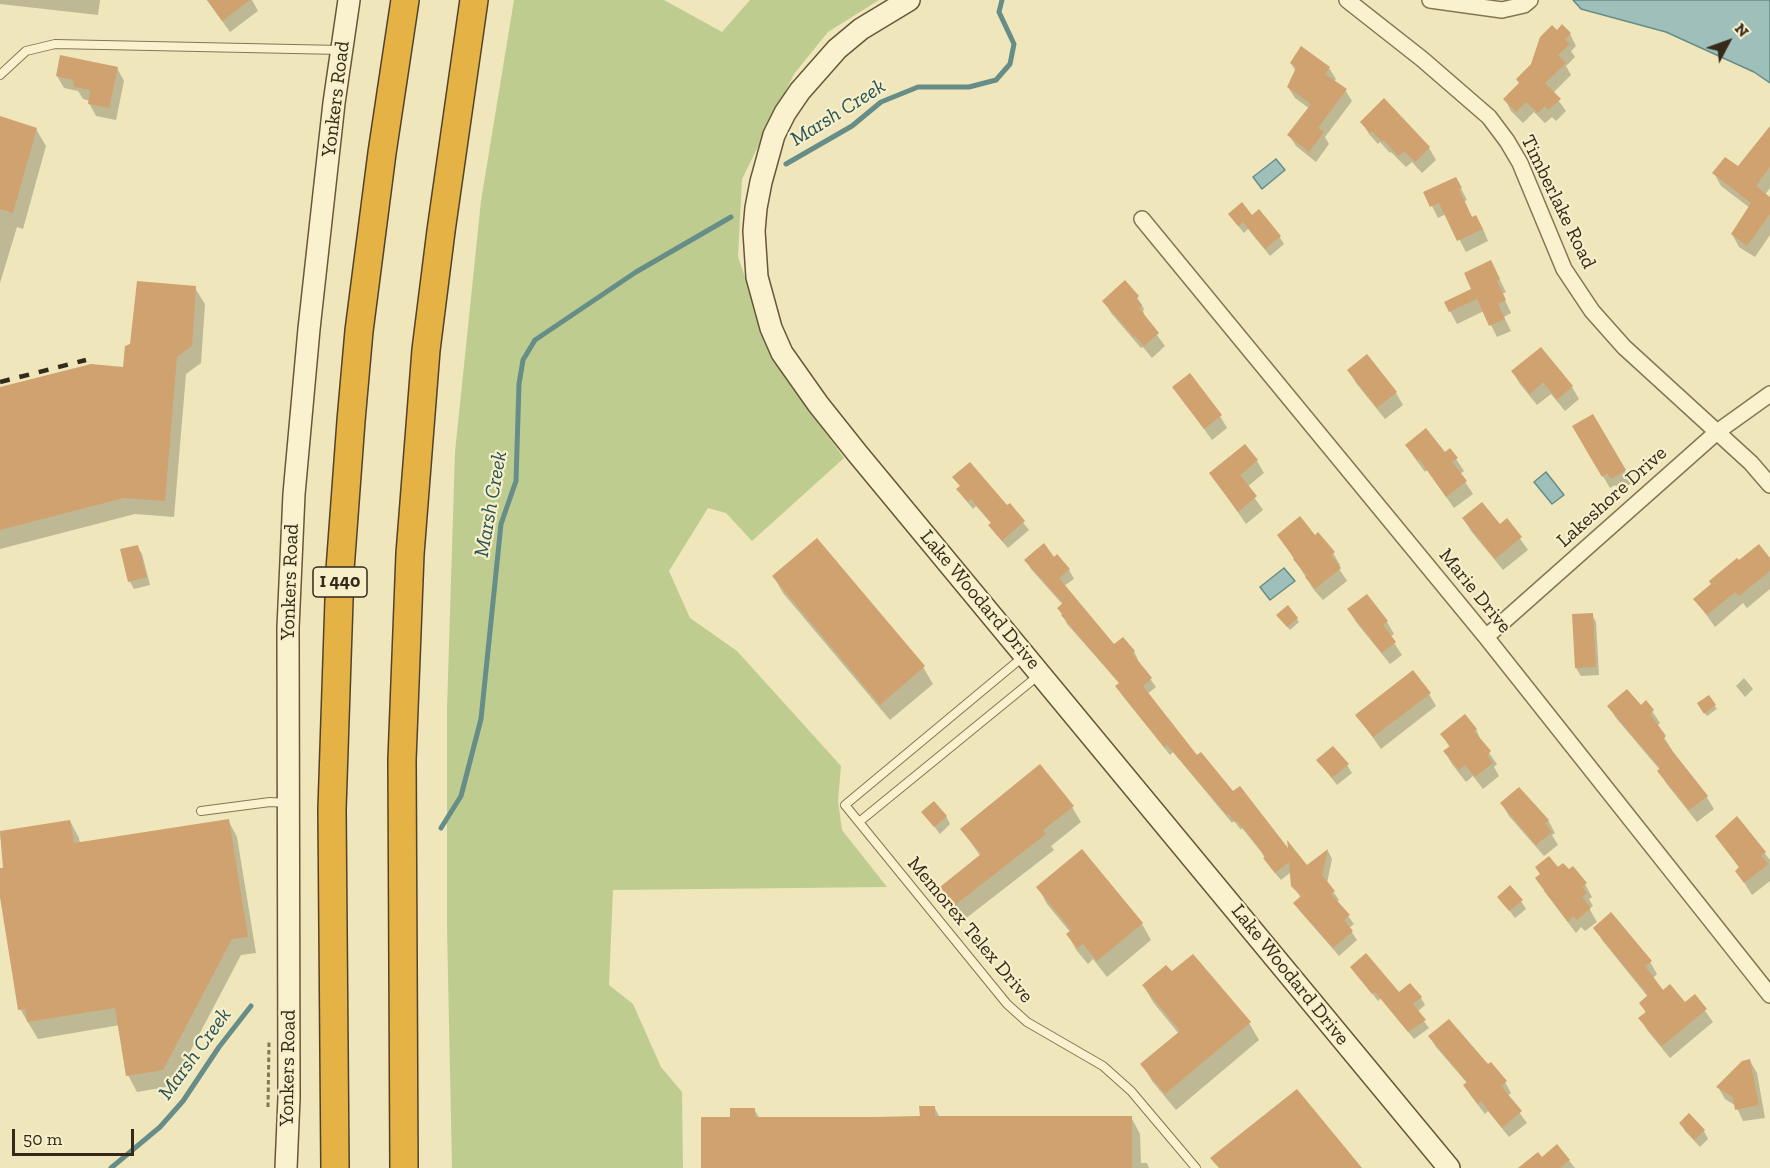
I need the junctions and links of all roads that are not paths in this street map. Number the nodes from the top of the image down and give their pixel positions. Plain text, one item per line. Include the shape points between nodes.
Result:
1 (349, 0) edge
2 (405, 0) edge
3 (474, 0) edge
4 (909, 0) edge
5 (1347, 0) edge
6 (1430, 0) edge
7 (1530, 0) edge
8 (342, 50) junction
9 (0, 75) edge
10 (1142, 219) dead end
11 (1770, 394) edge
12 (1717, 432) junction
13 (1770, 485) edge
14 (1486, 637) junction
15 (1025, 655) junction
16 (1041, 673) junction
17 (288, 803) junction
18 (201, 811) dead end
19 (859, 822) junction
20 (1770, 995) edge
21 (286, 1168) edge
22 (335, 1168) edge
23 (404, 1168) edge
24 (1196, 1168) edge
25 (1449, 1168) edge

1 - 8 street, Yonkers Road
2 - 22 highway, I 440 via 360,331 340,570 332,809
3 - 23 highway via 426,350 410,554 402,784
4 - 15 street, Lake Woodard Drive via 861,29 837,49 785,113 768,153 756,208 757,277 771,328 796,374
5 - 12 street, Timberlake Road via 1489,117 1520,163 1564,269 1592,311 1624,347
6 - 7 street via 1502,10
8 - 9 lane via 55,44 26,51
8 - 17 street, Yonkers Road via 294,494 288,628
10 - 14 street, Marie Drive
11 - 12 street, Lakeshore Drive
12 - 13 street, Timberlake Road
12 - 14 street, Lakeshore Drive
14 - 20 street, Marie Drive
15 - 16 street, Lake Woodard Drive
15 - 19 lane, Memorex Telex Drive via 845,805
16 - 19 lane
16 - 25 street, Lake Woodard Drive
17 - 18 lane
17 - 21 street, Yonkers Road
19 - 24 lane, Memorex Telex Drive via 1007,1004 1027,1022 1103,1066 1131,1091

